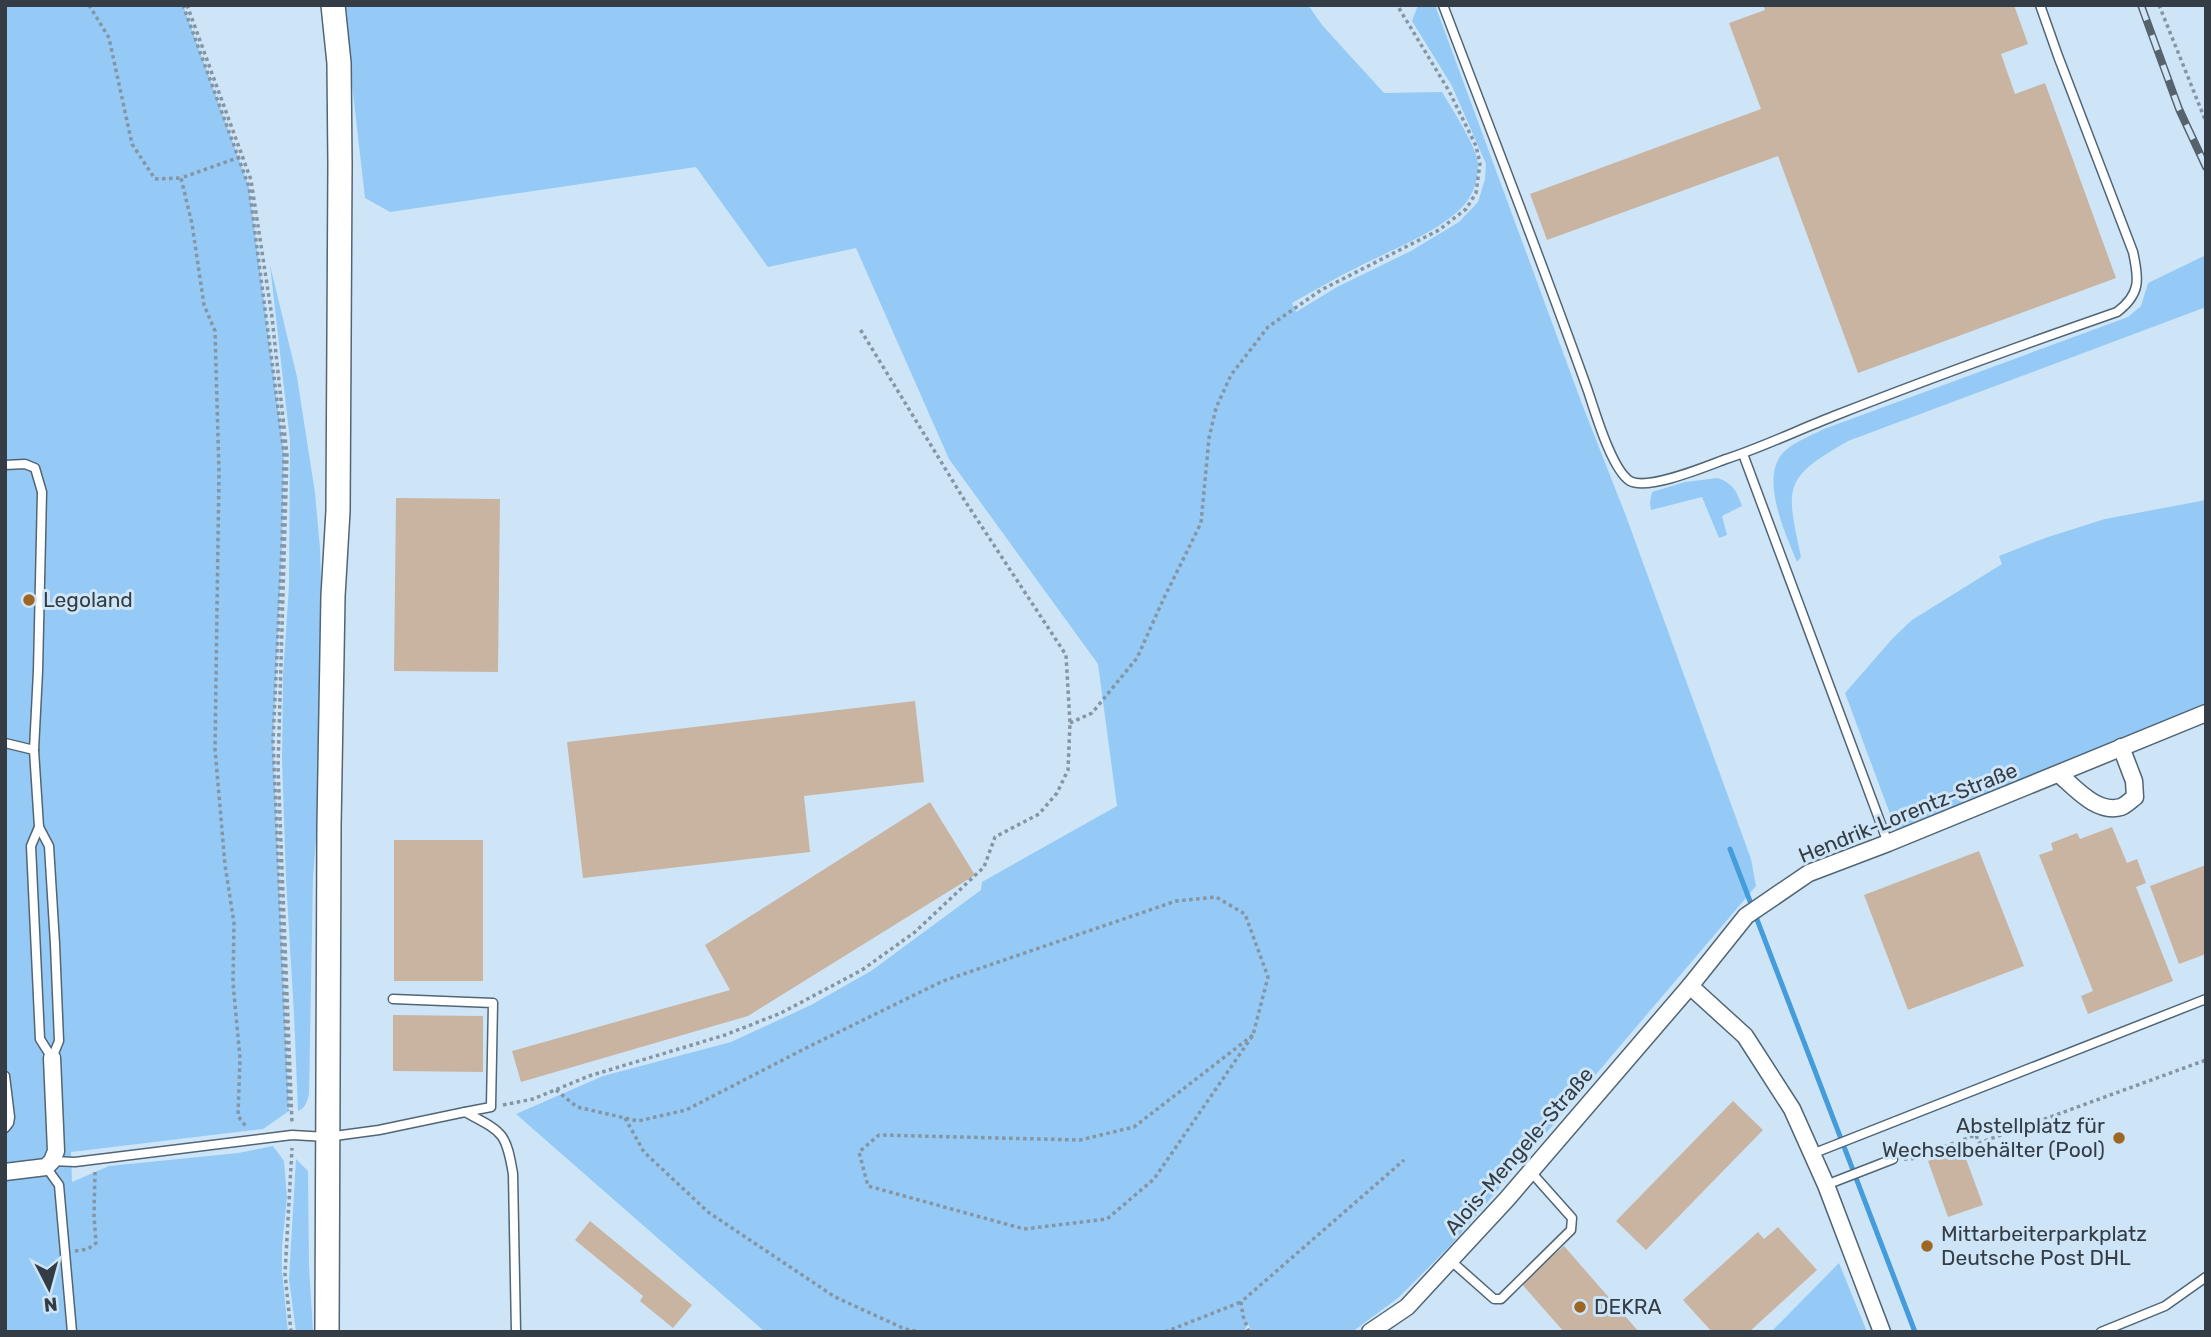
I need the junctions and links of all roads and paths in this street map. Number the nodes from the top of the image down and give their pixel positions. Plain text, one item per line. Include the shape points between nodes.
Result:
1 (89, 5) edge
2 (185, 5) edge
3 (333, 5) edge
4 (1397, 5) edge
5 (1443, 5) edge
6 (2040, 5) edge
7 (2159, 5) edge
8 (2206, 122) edge
9 (243, 156) junction
10 (181, 178) junction
11 (860, 329) dead end
12 (1743, 454) junction
13 (5, 465) edge
14 (2206, 713) edge
15 (1070, 723) junction
16 (5, 743) edge
17 (2121, 747) junction
18 (34, 750) junction
19 (2059, 774) junction
20 (38, 827) junction
21 (1888, 843) junction
22 (1690, 986) junction
23 (393, 999) dead end
24 (2206, 999) edge
25 (1253, 1035) junction
26 (52, 1058) junction
27 (2206, 1060) edge
28 (5, 1076) edge
29 (556, 1090) junction
30 (491, 1107) junction
31 (289, 1111) dead end
32 (466, 1112) junction
33 (625, 1118) junction
34 (5, 1128) edge
35 (292, 1135) junction
36 (253, 1136) dead end
37 (327, 1137) junction
38 (1812, 1154) junction
39 (1893, 1159) joint
40 (95, 1160) junction
41 (1404, 1160) dead end
42 (49, 1164) junction
43 (5, 1172) edge
44 (1531, 1172) junction
45 (1826, 1185) junction
46 (66, 1252) junction
47 (1450, 1260) junction
48 (2206, 1277) edge
49 (1241, 1302) junction
50 (72, 1332) edge
51 (291, 1332) edge
52 (327, 1332) edge
53 (516, 1332) edge
54 (920, 1332) edge
55 (1165, 1332) edge
56 (1249, 1332) edge
57 (1370, 1332) edge
58 (1882, 1332) edge
59 (2101, 1332) edge

1 - 10 path via 109,38 132,144 155,179
2 - 9 path
2 - 31 path via 249,187 284,454 273,741
3 - 37 main road via 340,165
4 - 15 path via 1476,146 1480,163 1476,193 1466,209 1439,230 1321,290 1259,338 1231,375 1216,408 1201,523 1137,658 1092,713
5 - 12 lane via 1620,469 1640,484
6 - 12 lane via 2133,252 2138,275 2134,297 2117,312
7 - 8 path
9 - 10 path
9 - 35 path via 265,266 287,455 278,767
10 - 36 path via 204,305 215,331 219,473 215,749 234,923 238,1116
11 - 15 path via 1066,655
12 - 21 lane
13 - 18 lane via 35,468 41,492
14 - 17 street, Hendrik-Lorentz-Straße
15 - 29 path via 1068,770 1057,793 1039,814 995,838 984,867 915,932 862,970 781,1013 726,1035
16 - 18 lane
17 - 19 street, Hendrik-Lorentz-Straße
17 - 19 street via 2135,797 2123,807 2104,808
18 - 20 lane
19 - 21 street, Hendrik-Lorentz-Straße
20 - 26 lane via 49,846 55,944 59,1041
20 - 26 lane via 31,846 40,1039
21 - 22 street, Hendrik-Lorentz-Straße via 1809,873 1746,916
22 - 38 street via 1745,1036 1792,1110
22 - 44 street, Alois-Mengele-Straße
23 - 30 lane via 493,1003
24 - 38 lane
25 - 25 path via 1134,1128 1080,1140 879,1135 859,1152 868,1186 1024,1229 1107,1219 1154,1179
25 - 33 path via 1268,977 1245,914 1216,897 1176,901 943,981 686,1110 638,1121
26 - 42 street via 57,1140
27 - 39 path via 1979,1143 1976,1135 1911,1159
28 - 34 lane via 10,1117
29 - 30 path
29 - 33 path via 577,1107
30 - 32 lane
32 - 37 lane
32 - 53 lane via 499,1130 509,1148
33 - 54 path via 644,1152 708,1212 835,1297
35 - 37 lane
35 - 40 lane
35 - 51 path via 285,1274
37 - 52 main road
38 - 45 street
39 - 45 lane
40 - 42 lane
40 - 46 path via 96,1243
41 - 49 path
42 - 43 street
42 - 46 lane via 59,1185
44 - 47 street, Alois-Mengele-Straße
44 - 47 lane via 1572,1218 1572,1230 1501,1299 1494,1299
45 - 58 street
46 - 50 lane
47 - 57 street, Alois-Mengele-Straße via 1407,1307
48 - 59 lane via 2165,1306
49 - 55 path
49 - 56 path

